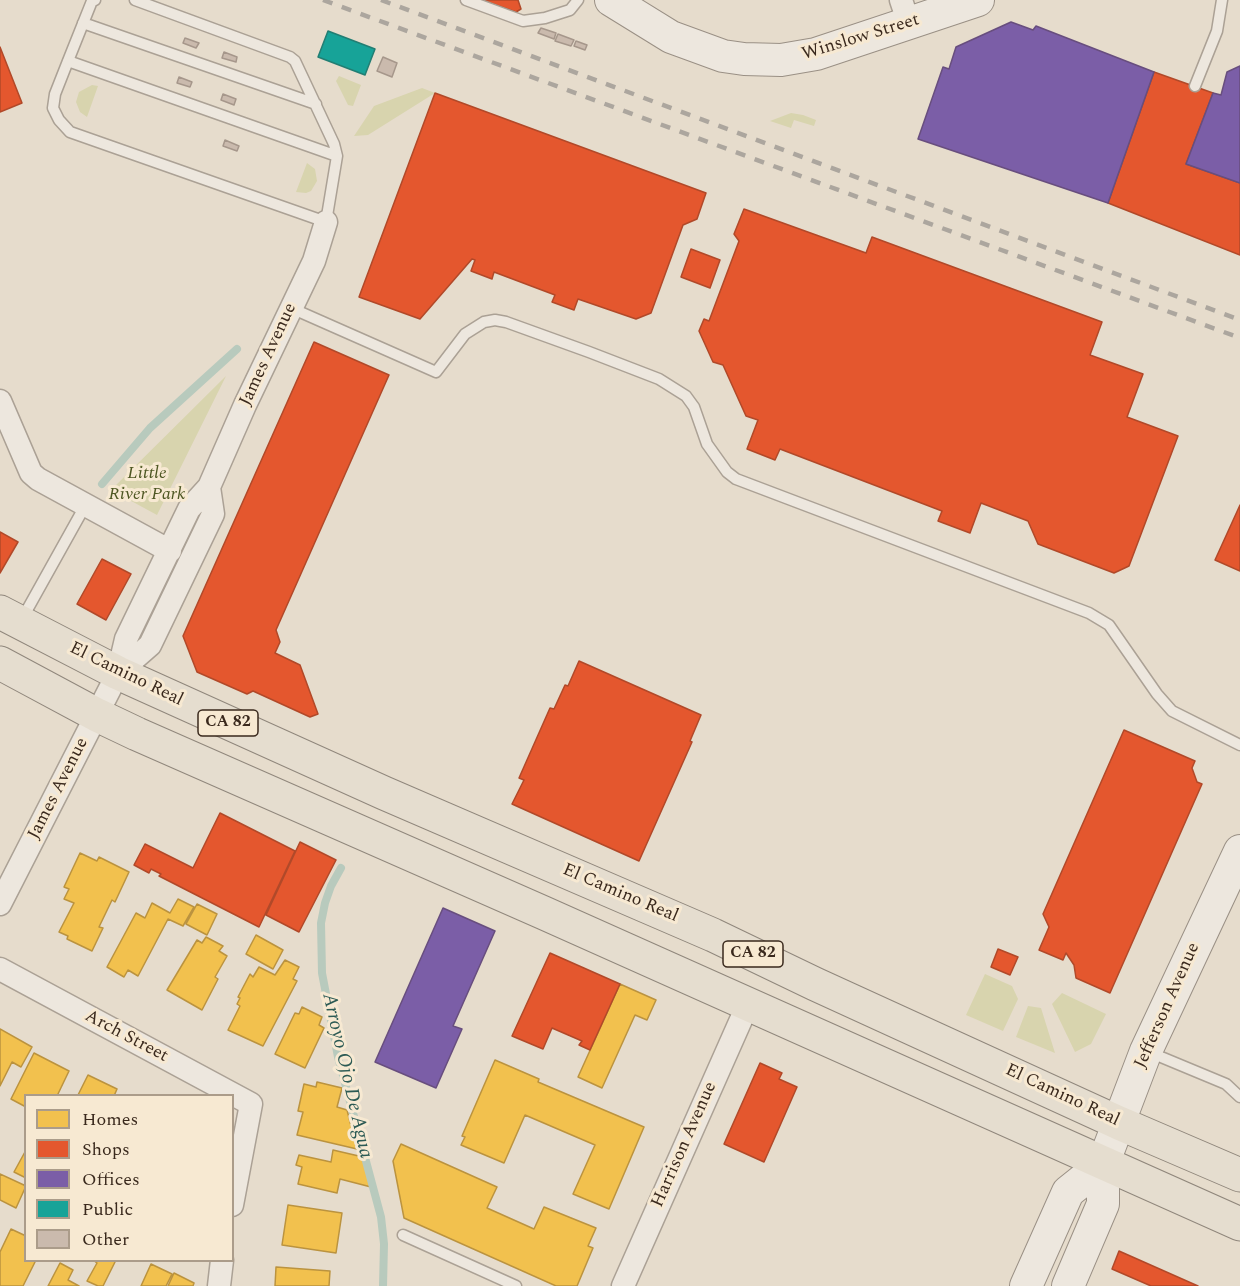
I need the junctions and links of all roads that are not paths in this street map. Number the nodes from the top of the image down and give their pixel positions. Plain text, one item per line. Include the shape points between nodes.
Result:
1 (94, 0) edge
2 (136, 0) edge
3 (466, 0) edge
4 (578, 0) edge
5 (611, 0) edge
6 (978, 0) edge
7 (1222, 0) edge
8 (905, 12) edge
9 (83, 23) junction
10 (68, 61) junction
11 (1196, 86) dead end
12 (316, 104) junction
13 (337, 156) junction
14 (326, 222) junction
15 (291, 308) junction
16 (0, 401) edge
17 (209, 487) junction
18 (86, 506) junction
19 (170, 551) junction
20 (10, 617) edge
21 (0, 663) edge
22 (118, 673) junction
23 (97, 715) junction
24 (1240, 745) edge
25 (1240, 851) edge
26 (0, 904) edge
27 (0, 969) edge
28 (748, 1004) junction
29 (1146, 1051) junction
30 (232, 1094) edge
31 (234, 1095) edge
32 (1240, 1097) edge
33 (1119, 1123) junction
34 (1102, 1164) junction
35 (1239, 1170) edge
36 (234, 1194) edge
37 (1240, 1224) edge
38 (403, 1235) dead end
39 (222, 1262) edge
40 (219, 1286) edge
41 (516, 1286) edge
42 (623, 1286) edge
43 (1026, 1286) edge
44 (1068, 1286) edge

1 - 9 lane
2 - 12 lane via 290,57 301,70
3 - 4 lane via 523,21 570,10
5 - 8 main road, Winslow Street via 671,37 723,56 744,59 781,60 816,54
6 - 8 main road, Winslow Street
7 - 11 lane via 1217,31
9 - 10 lane
9 - 12 lane
10 - 13 lane
10 - 14 lane via 53,108 70,132
12 - 13 lane
13 - 14 lane
14 - 15 street, James Avenue via 314,261
15 - 17 street, James Avenue
15 - 24 lane via 436,372 465,334 495,320 659,379 686,396 707,444 736,479 1089,613 1109,625 1172,711
16 - 18 street via 31,473
17 - 19 street, James Avenue via 189,509
17 - 22 street, James Avenue via 213,514 150,645
18 - 19 street
18 - 20 lane
19 - 22 street, James Avenue via 126,639
20 - 22 main road, El Camino Real / CA 82
21 - 23 main road, CA 82
22 - 23 street, James Avenue
22 - 33 main road, El Camino Real / CA 82 via 713,935
23 - 26 street, James Avenue
23 - 28 main road, CA 82
25 - 29 main road, Jefferson Avenue
27 - 30 street, Arch Street
28 - 34 main road, CA 82
28 - 42 street, Harrison Avenue
29 - 32 lane via 1226,1084
29 - 33 main road, Jefferson Avenue
31 - 36 street, Arch Street via 251,1104
33 - 34 main road, Jefferson Avenue
33 - 35 main road, El Camino Real / CA 82
34 - 37 main road, CA 82
34 - 43 main road, Jefferson Avenue via 1068,1192
34 - 44 main road, Jefferson Avenue via 1103,1204
38 - 41 lane
39 - 40 street

